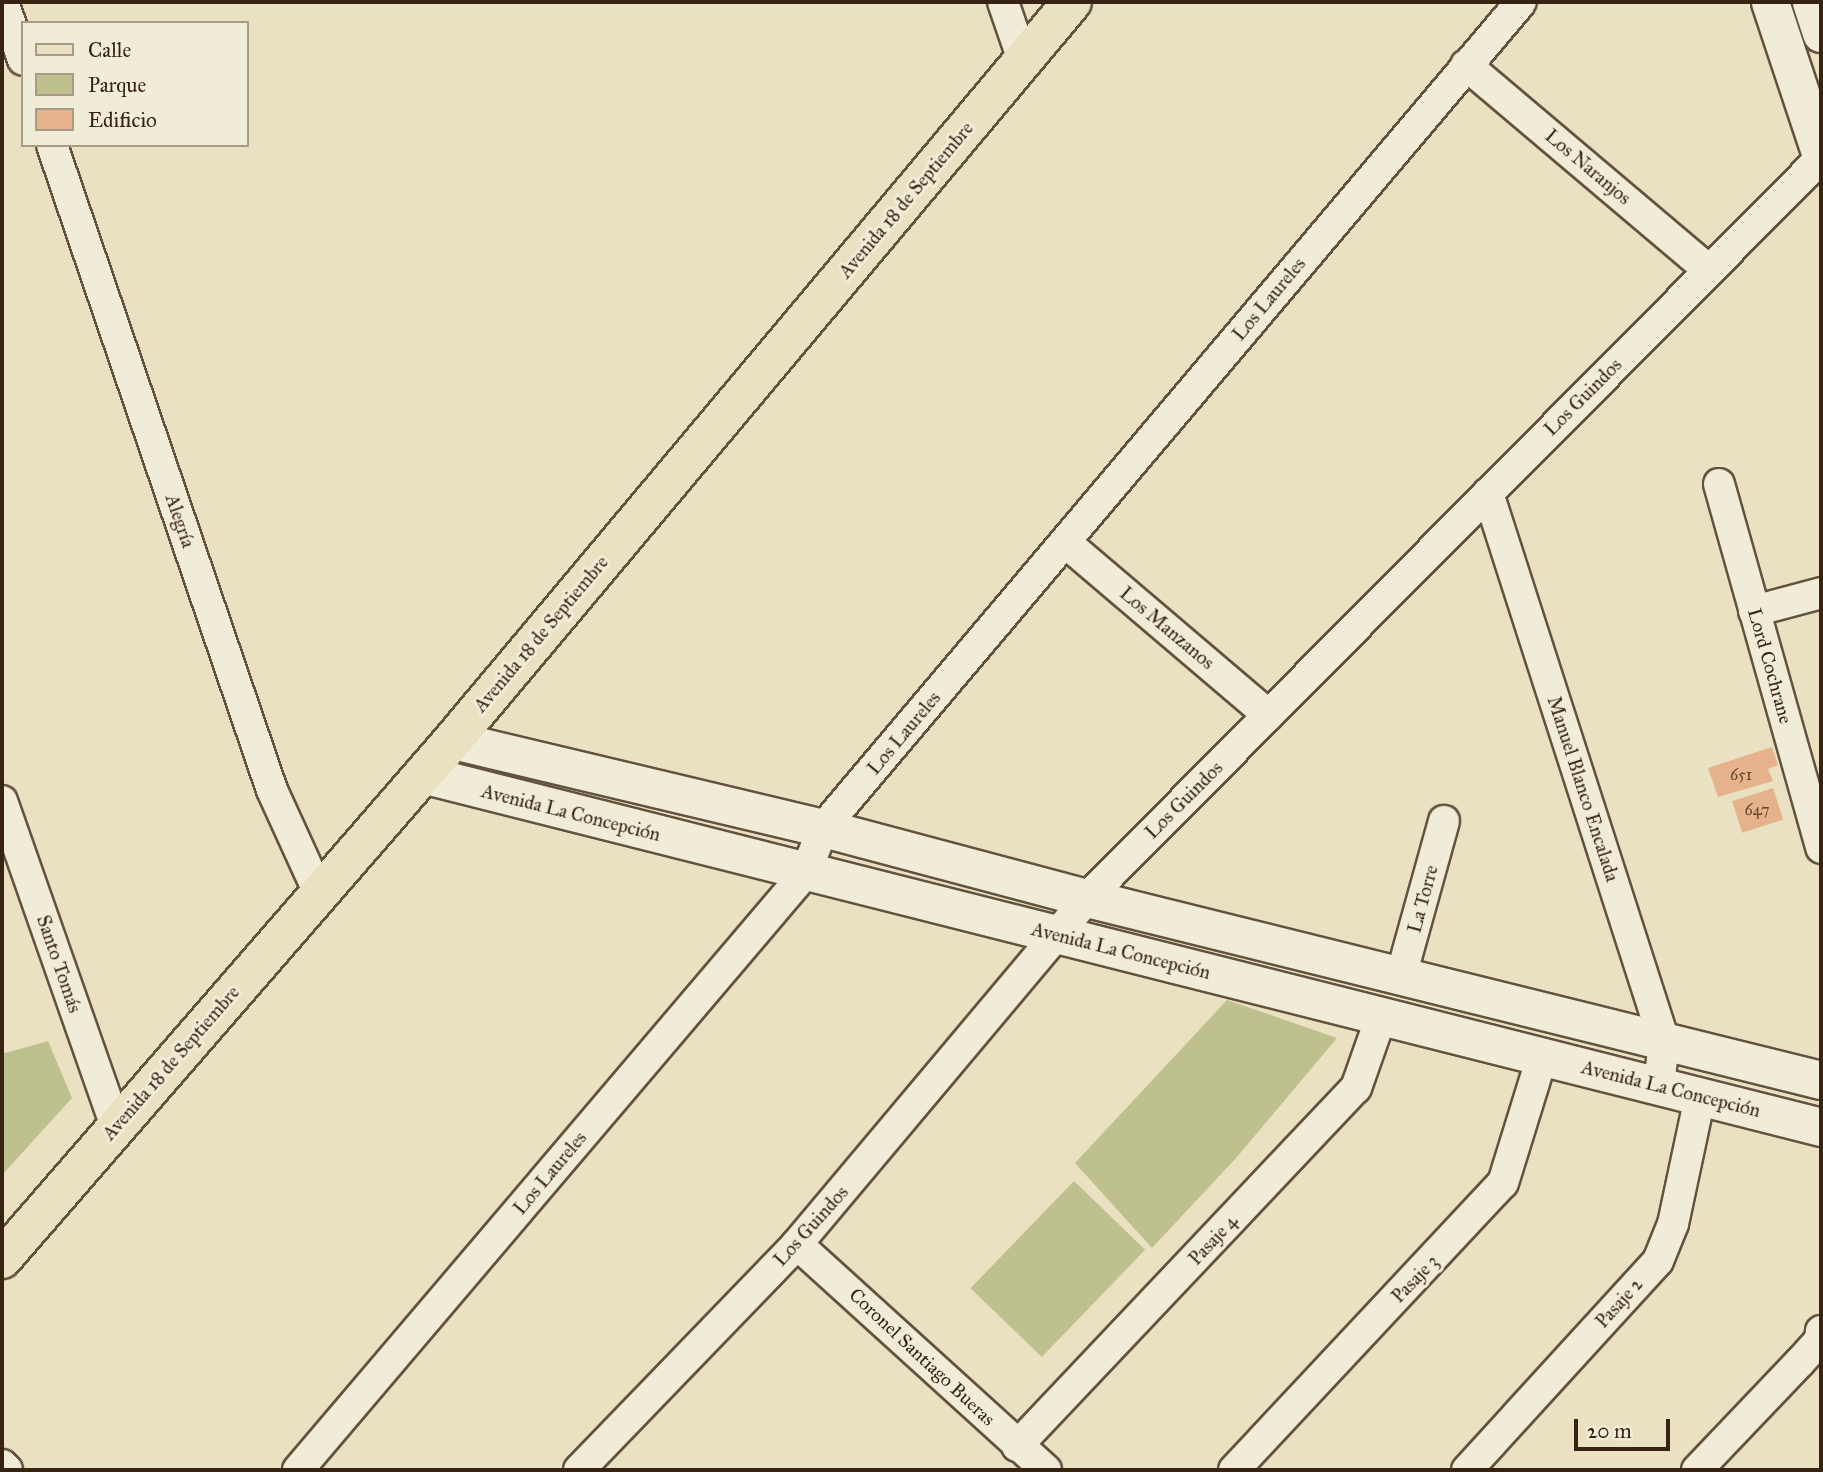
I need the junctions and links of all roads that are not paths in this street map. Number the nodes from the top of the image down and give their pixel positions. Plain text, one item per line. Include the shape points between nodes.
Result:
1 (3, 2) edge
2 (1003, 2) edge
3 (1072, 2) edge
4 (1521, 2) edge
5 (1770, 2) edge
6 (1811, 2) edge
7 (1821, 33) edge
8 (21, 54) edge
9 (1023, 60) junction
10 (1466, 65) junction
11 (53, 147) edge
12 (1821, 157) edge
13 (1709, 270) junction
14 (1719, 484) dead end
15 (1488, 493) junction
16 (1065, 542) junction
17 (1821, 593) edge
18 (1754, 611) junction
19 (1268, 715) junction
20 (453, 740) junction
21 (422, 774) junction
22 (2, 801) edge
23 (1444, 821) dead end
24 (823, 828) junction
25 (1821, 848) edge
26 (806, 872) junction
27 (319, 893) junction
28 (1087, 898) junction
29 (1060, 936) junction
30 (1401, 976) junction
31 (1381, 1017) junction
32 (1664, 1041) junction
33 (1542, 1057) junction
34 (1821, 1080) edge
35 (1659, 1086) junction
36 (1700, 1097) junction
37 (116, 1126) junction
38 (1821, 1127) edge
39 (797, 1244) junction
40 (2, 1259) edge
41 (1821, 1331) edge
42 (1017, 1446) junction
43 (2, 1465) edge
44 (7, 1470) edge
45 (298, 1470) edge
46 (579, 1470) edge
47 (1046, 1470) edge
48 (1234, 1470) edge
49 (1467, 1470) edge
50 (1697, 1470) edge

1 - 8 street
2 - 9 street
3 - 9 main road, Avenida 18 de Septiembre
4 - 10 street, Los Laureles
5 - 12 street
6 - 7 street
9 - 20 main road, Avenida 18 de Septiembre
10 - 13 street, Los Naranjos
10 - 16 street, Los Laureles
11 - 27 street, Alegría via 272,790
12 - 13 street, Los Guindos
13 - 15 street, Los Guindos
14 - 18 street, Lord Cochrane
15 - 19 street, Los Guindos
15 - 32 street, Manuel Blanco Encalada
16 - 19 street, Los Manzanos
16 - 24 street, Los Laureles
17 - 18 street
18 - 25 street, Lord Cochrane
19 - 28 street, Los Guindos
20 - 21 main road, Avenida 18 de Septiembre
20 - 24 street
21 - 26 street, Avenida La Concepción
21 - 27 main road, Avenida 18 de Septiembre
22 - 37 street, Santo Tomás
23 - 30 street, La Torre
24 - 26 street, Los Laureles
24 - 28 street
26 - 29 street, Avenida La Concepción
26 - 45 street, Los Laureles
27 - 37 main road, Avenida 18 de Septiembre
28 - 29 street, Los Guindos
28 - 30 street
29 - 31 street, Avenida La Concepción
29 - 39 street, Los Guindos
30 - 32 street
31 - 33 street, Avenida La Concepción
31 - 42 street, Pasaje 4 via 1356,1088
32 - 34 street
32 - 35 street, Manuel Blanco Encalada
33 - 35 street, Avenida La Concepción
33 - 48 street, Pasaje 3 via 1503,1184
35 - 36 street, Avenida La Concepción
36 - 38 street, Avenida La Concepción
36 - 49 street, Pasaje 2 via 1674,1224 1658,1261
37 - 40 main road, Avenida 18 de Septiembre
39 - 42 street, Coronel Santiago Bueras
39 - 46 street, Los Guindos
41 - 50 street via 1800,1362
42 - 47 street, Coronel Santiago Bueras
43 - 44 street

